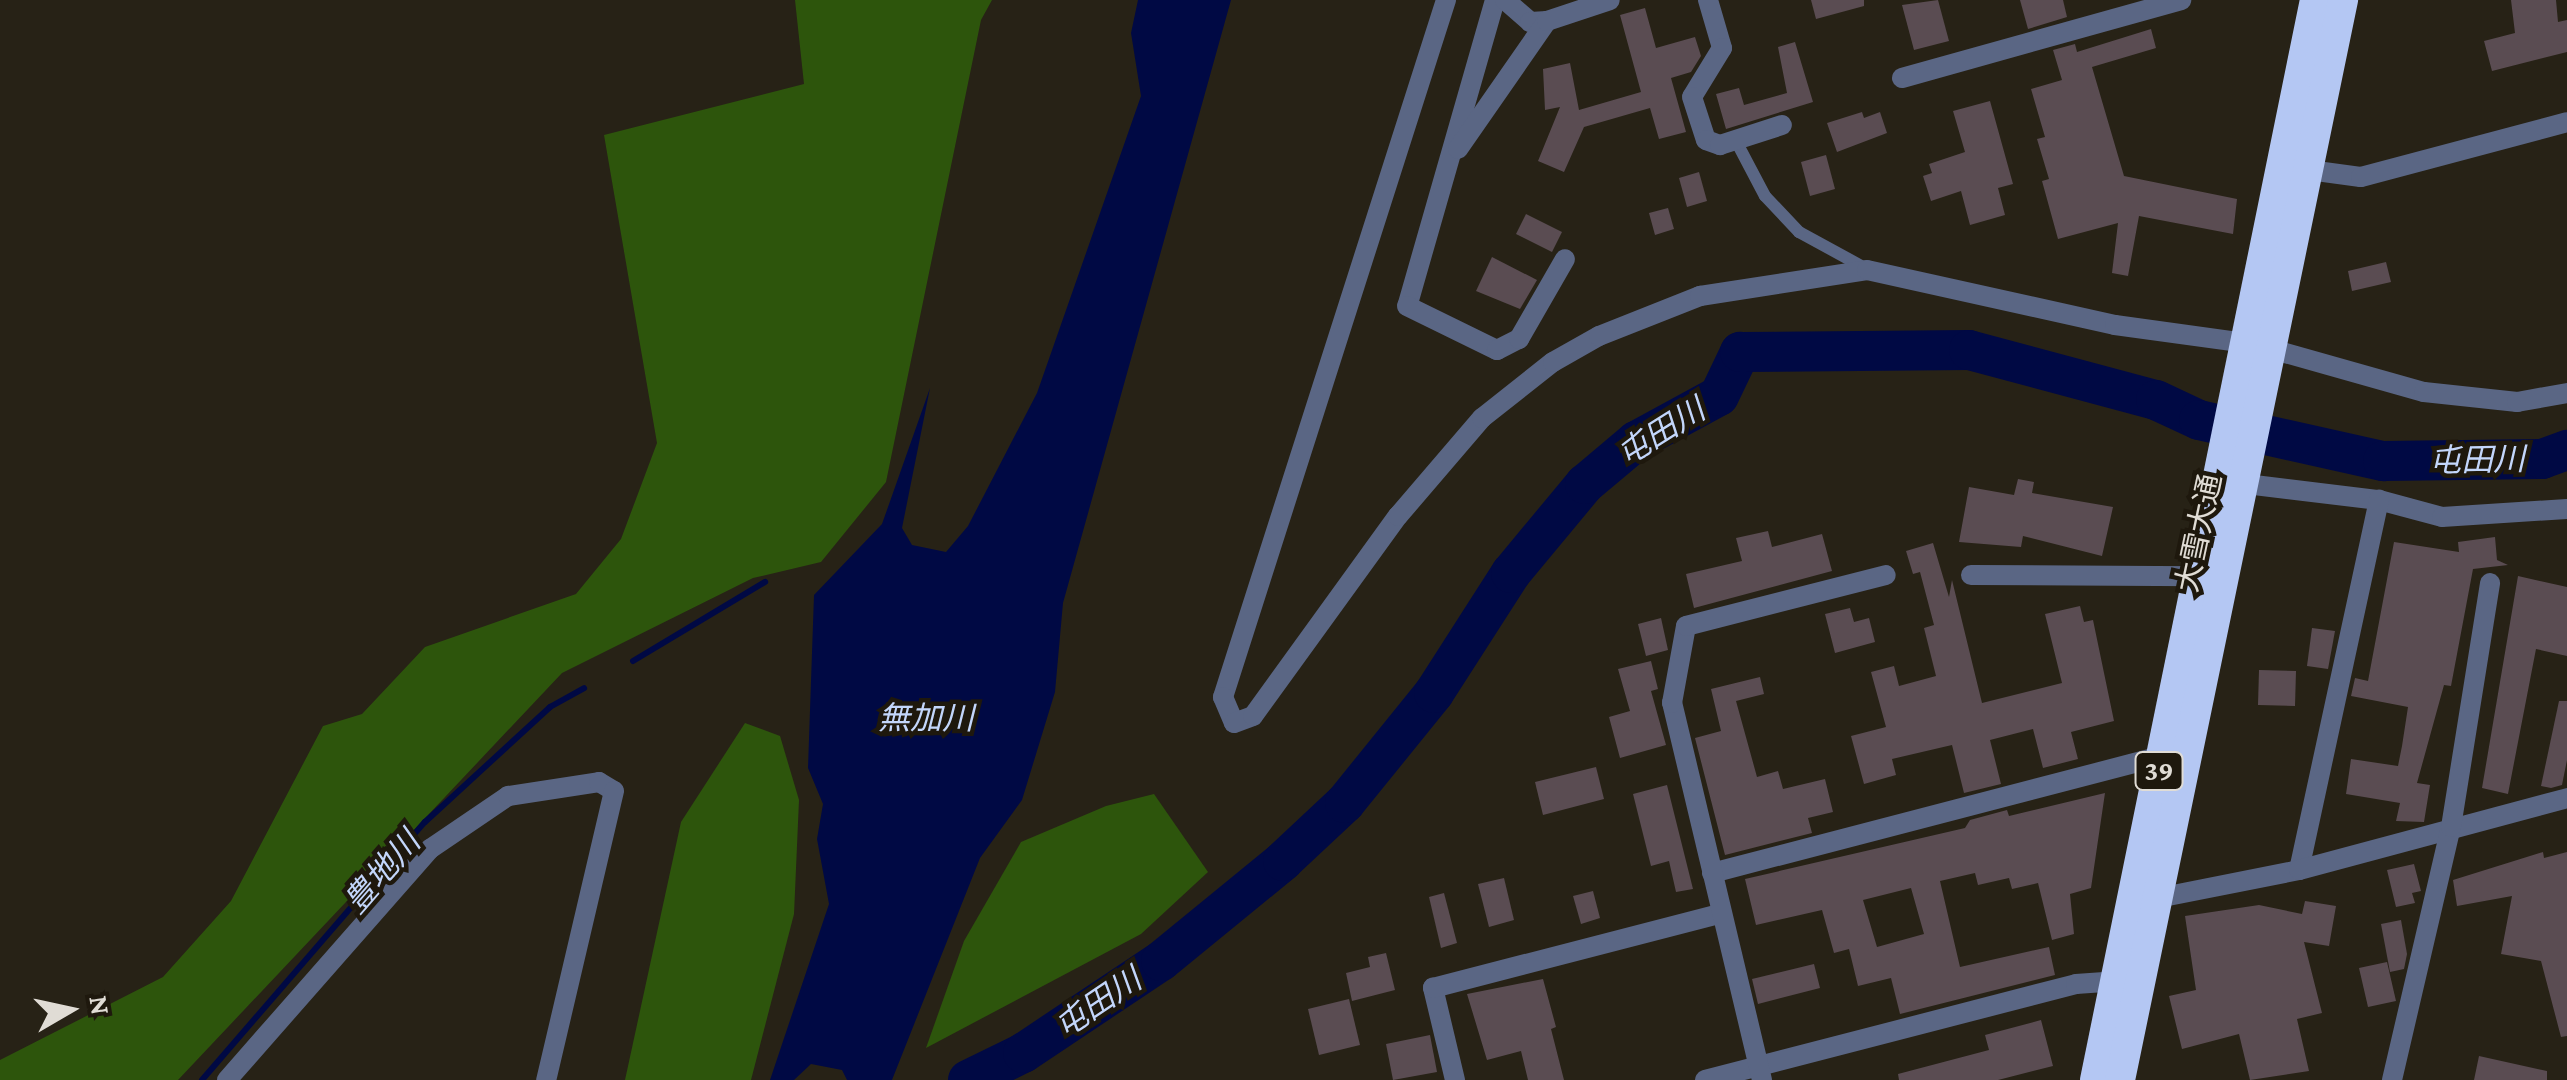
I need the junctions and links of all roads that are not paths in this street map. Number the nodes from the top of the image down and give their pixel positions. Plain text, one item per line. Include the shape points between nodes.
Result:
1 (1446, 0) edge
2 (1495, 0) edge
3 (1505, 0) edge
4 (1610, 0) edge
5 (1708, 0) edge
6 (2181, 0) edge
7 (2314, 0) edge
8 (2343, 0) edge
9 (1547, 21) junction
10 (1902, 78) dead end
11 (2567, 122) edge
12 (1782, 125) dead end
13 (1736, 141) junction
14 (1448, 164) junction
15 (2309, 170) junction
16 (1564, 259) dead end
17 (1868, 270) junction
18 (2257, 356) junction
19 (2567, 393) edge
20 (2239, 471) junction
21 (2379, 500) junction
22 (2567, 509) edge
23 (1886, 575) dead end
24 (1971, 576) dead end
25 (2199, 576) junction
26 (2490, 583) dead end
27 (2162, 756) junction
28 (2567, 798) edge
29 (2452, 827) junction
30 (2298, 870) junction
31 (1712, 873) junction
32 (2158, 898) junction
33 (1720, 914) junction
34 (2116, 981) junction
35 (1760, 1073) edge
36 (227, 1080) edge
37 (546, 1080) edge
38 (1456, 1080) edge
39 (1705, 1080) edge
40 (2095, 1080) edge
41 (2120, 1080) edge
42 (2392, 1080) edge

1 - 17 street via 1223,697 1234,723 1253,716 1398,516 1482,418 1553,362 1700,296 1774,279
2 - 14 street
3 - 9 street via 1530,22
4 - 9 street
5 - 13 street via 1722,48 1692,97 1706,140
6 - 10 street
7 - 18 highway, 大雪大通 / 39
8 - 15 highway, 大雪大通 / 39
9 - 14 street
11 - 15 street via 2361,178
12 - 13 street
13 - 17 lane via 1765,196 1800,232
14 - 16 street via 1407,306 1498,350 1518,339
15 - 18 highway, 大雪大通 / 39
17 - 18 street
18 - 19 street via 2424,392 2517,402
18 - 20 highway, 大雪大通 / 39
20 - 21 street
20 - 25 highway, 大雪大通 / 39
20 - 32 highway, 大雪大通 / 39
21 - 22 street via 2442,517
21 - 30 street
23 - 31 street via 1686,626 1672,703
24 - 25 street
25 - 27 highway, 大雪大通 / 39
26 - 29 street
27 - 31 street
27 - 34 highway, 大雪大通 / 39
28 - 29 street
29 - 30 street
29 - 42 street
30 - 32 street
31 - 33 street
32 - 41 highway, 大雪大通 / 39
33 - 35 street
33 - 38 street via 1433,988
34 - 35 street via 2076,984
34 - 40 highway, 大雪大通 / 39
35 - 39 street
36 - 37 street via 430,848 508,796 599,782 614,792

